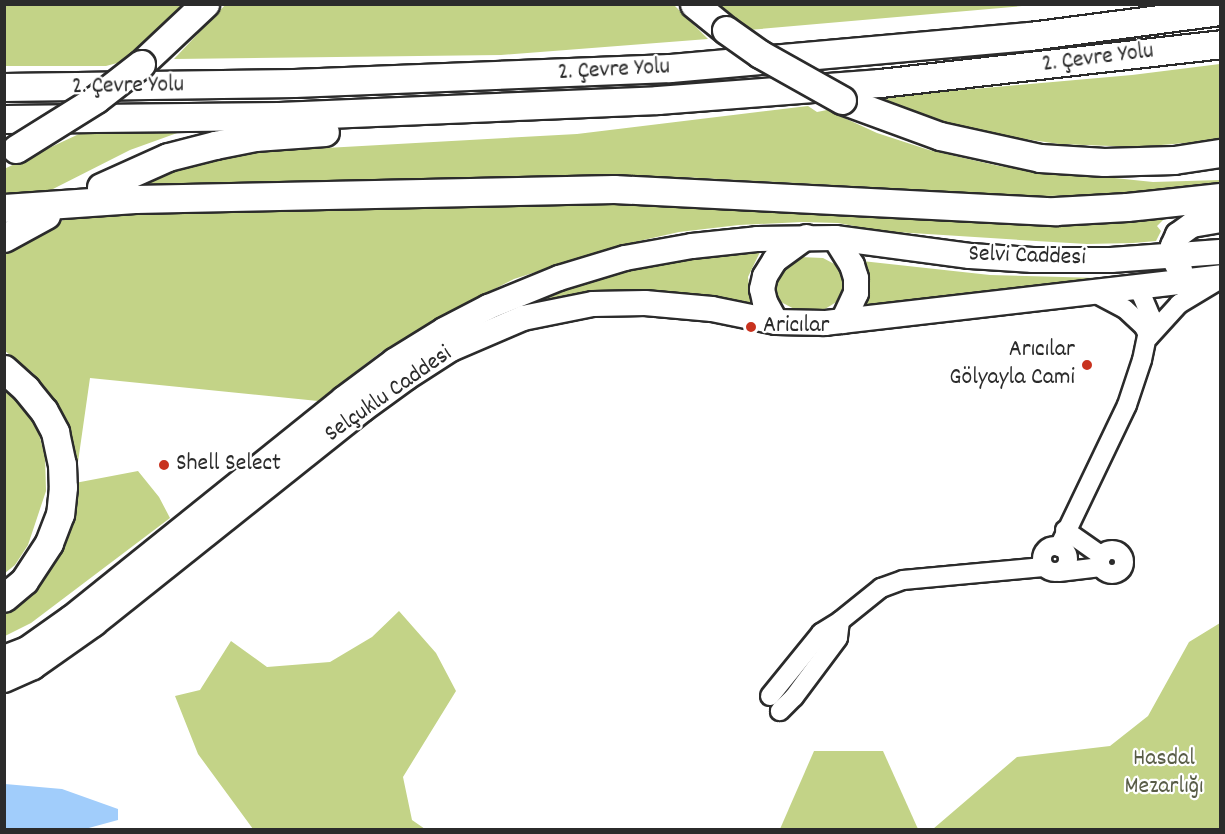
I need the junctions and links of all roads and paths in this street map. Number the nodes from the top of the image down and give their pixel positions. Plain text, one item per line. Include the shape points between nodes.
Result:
1 (206, 4) edge
2 (694, 4) edge
3 (1221, 11) edge
4 (1221, 44) edge
5 (4, 87) edge
6 (447, 110) junction
7 (4, 119) edge
8 (10, 152) edge
9 (1221, 153) edge
10 (1040, 158) junction
11 (1221, 171) edge
12 (101, 187) dead end
13 (1221, 197) edge
14 (4, 208) edge
15 (46, 215) dead end
16 (1221, 220) edge
17 (807, 237) junction
18 (4, 238) edge
19 (835, 238) junction
20 (1221, 252) edge
21 (1173, 256) junction
22 (1072, 260) junction
23 (1221, 278) edge
24 (1192, 280) junction
25 (1134, 286) junction
26 (1091, 291) junction
27 (843, 321) junction
28 (776, 322) junction
29 (1149, 337) junction
30 (4, 369) edge
31 (1062, 539) junction
32 (1051, 570) junction
33 (4, 598) edge
34 (4, 658) edge
35 (4, 680) edge
36 (775, 704) dead end

1 - 8 highway, bridge via 96,99
2 - 10 highway, bridge via 760,54 842,100 939,136
3 - 5 highway, 2. Çevre Yolu via 1019,38 670,68 294,83
4 - 6 highway, 2. Çevre Yolu via 857,85
6 - 7 highway, 2. Çevre Yolu via 212,118
6 - 12 highway via 389,126 255,137 215,145 168,157
9 - 10 highway via 1174,160 1104,162
10 - 11 highway via 1093,170
13 - 14 highway via 1055,210 614,189 135,199
15 - 18 highway
16 - 21 main road via 1184,229 1174,240
17 - 19 main road, Selçuklu Caddesi
17 - 28 main road via 775,260 765,276 765,302
17 - 34 main road, Selçuklu Caddesi via 719,242 625,258 521,293 444,330 370,378 50,634
19 - 22 main road, Selvi Caddesi via 970,256
19 - 27 main road via 856,278 856,293
20 - 21 main road, Selvi Caddesi
21 - 22 main road, Selvi Caddesi
21 - 24 main road via 1182,273
22 - 25 main road via 1119,273
23 - 24 main road, Selvi Caddesi
23 - 29 street via 1179,304
24 - 25 main road, Selvi Caddesi
25 - 26 main road, Selvi Caddesi
25 - 29 street via 1149,311
26 - 27 main road, Selvi Caddesi
26 - 29 street via 1125,309
27 - 28 main road, Selçuklu Caddesi
28 - 35 main road, Selçuklu Caddesi via 672,303 622,303 523,318 470,340 428,363 362,410 57,651
29 - 31 street via 1127,405
30 - 33 highway via 27,389 55,432 63,487 60,514 49,543 24,581
31 - 32 street via 1045,550 1041,558
31 - 32 street via 1101,561
32 - 36 street via 903,580 881,588 840,621 838,638 794,697

